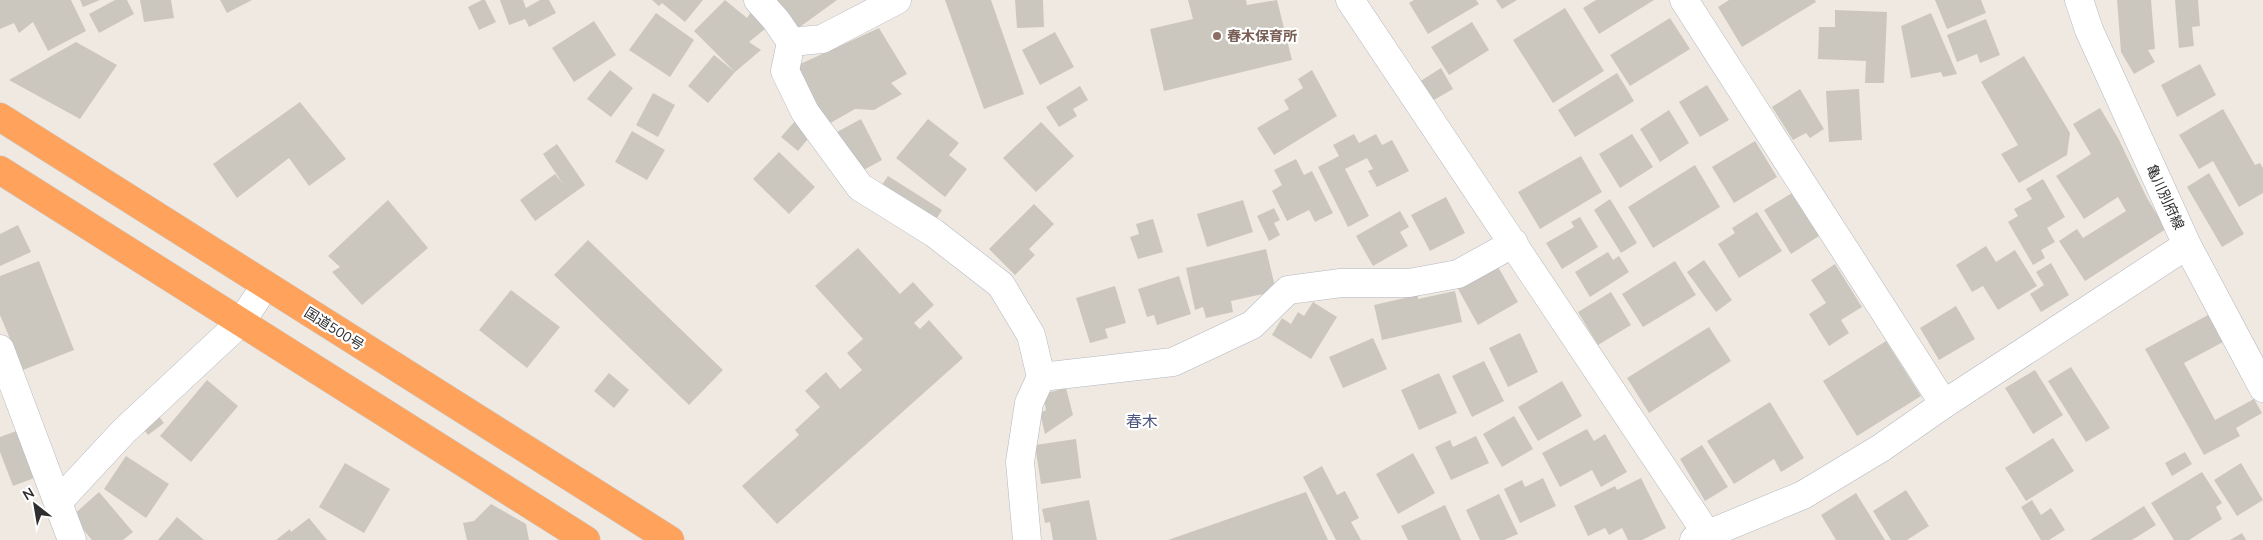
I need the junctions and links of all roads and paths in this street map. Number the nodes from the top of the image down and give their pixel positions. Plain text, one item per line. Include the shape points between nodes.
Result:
1 (758, 0) edge
2 (897, 0) edge
3 (1350, 0) edge
4 (1684, 0) edge
5 (2079, 0) edge
6 (791, 42) junction
7 (0, 117) edge
8 (0, 170) edge
9 (1514, 243) junction
10 (2187, 245) junction
11 (265, 286) junction
12 (241, 322) junction
13 (0, 350) edge
14 (1042, 377) junction
15 (2263, 388) edge
16 (1944, 404) junction
17 (58, 502) junction
18 (1704, 538) edge
19 (72, 540) edge
20 (586, 540) edge
21 (670, 540) edge
22 (1027, 540) edge

1 - 6 street
2 - 6 street via 822,38
3 - 9 street
4 - 16 street
5 - 10 street, 亀川別府線 via 2089,30
6 - 14 street via 785,71 805,112 860,187 934,233 1001,285 1031,335
7 - 11 highway, 国道500号
8 - 12 highway
9 - 14 street via 1458,274 1409,283 1341,283 1288,290 1252,325 1174,362
9 - 18 street
10 - 15 street, 亀川別府線
10 - 16 street
11 - 12 street
11 - 21 highway, 国道500号
12 - 17 street via 124,431
12 - 20 highway
13 - 17 street
14 - 22 street via 1029,403 1020,462
16 - 18 street via 1881,448 1803,495
17 - 19 street

